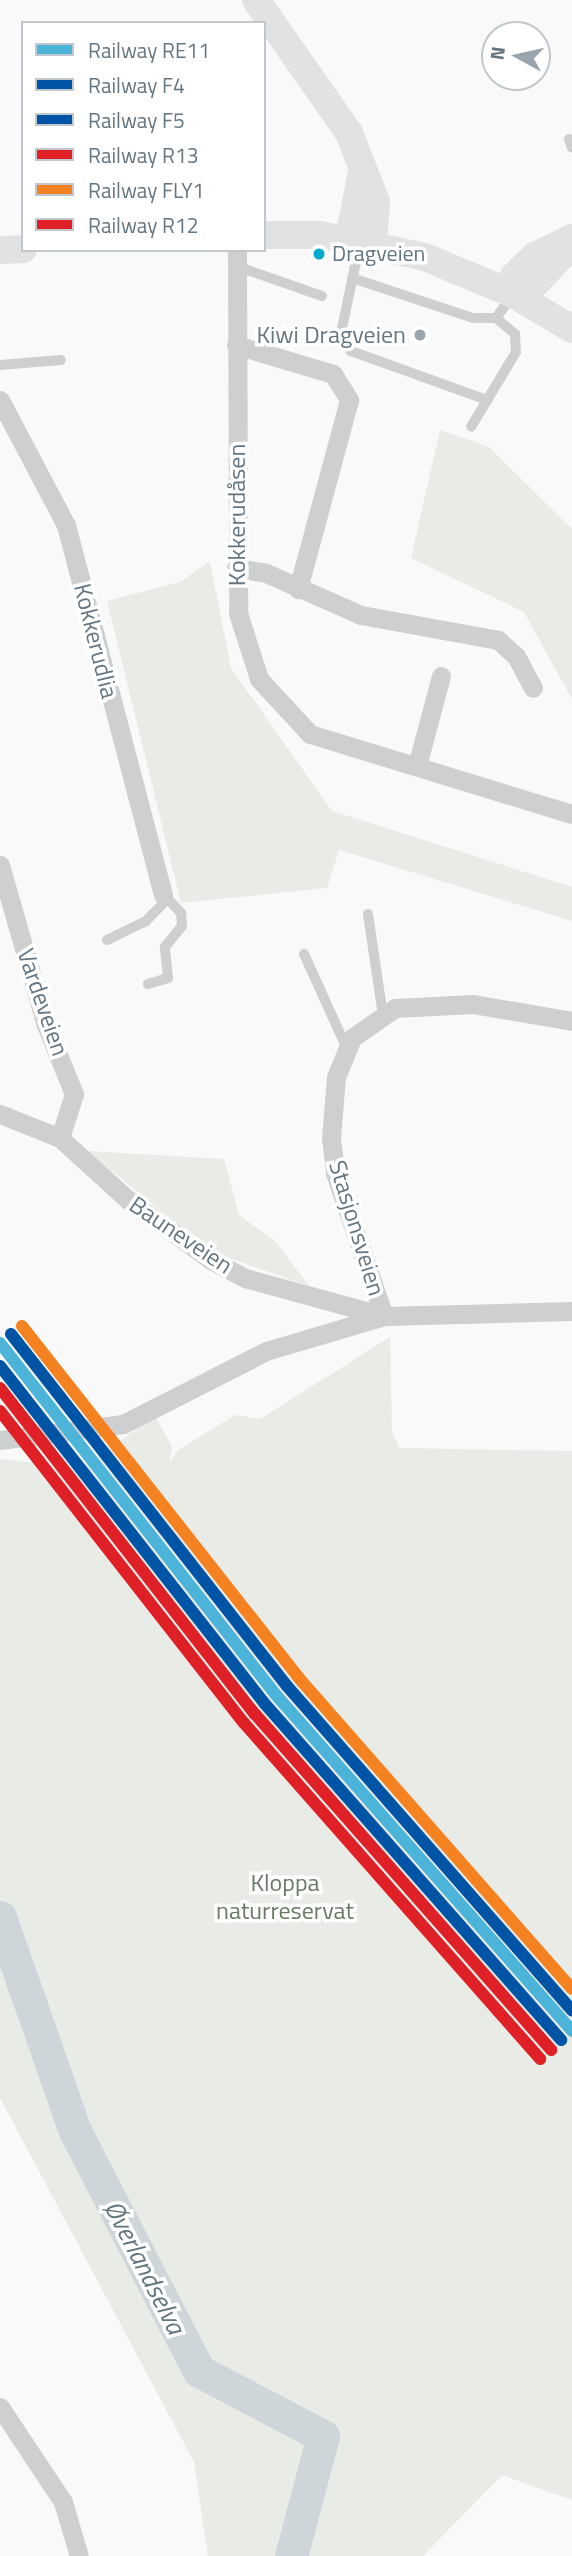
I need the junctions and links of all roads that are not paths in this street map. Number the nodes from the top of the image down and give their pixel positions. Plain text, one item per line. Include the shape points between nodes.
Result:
1 (256, 0) edge
2 (362, 233) junction
3 (266, 234) edge
4 (572, 238) edge
5 (572, 245) edge
6 (21, 249) edge
7 (0, 250) edge
8 (237, 258) edge
9 (352, 278) junction
10 (520, 286) junction
11 (322, 296) dead end
12 (496, 318) junction
13 (569, 327) edge
14 (236, 345) junction
15 (61, 360) dead end
16 (0, 365) edge
17 (0, 400) edge
18 (487, 400) junction
19 (471, 427) dead end
20 (236, 568) junction
21 (298, 589) junction
22 (441, 676) dead end
23 (533, 688) dead end
24 (417, 766) junction
25 (572, 814) edge
26 (0, 865) edge
27 (165, 896) junction
28 (368, 914) dead end
29 (107, 940) dead end
30 (304, 954) dead end
31 (148, 984) dead end
32 (383, 1015) junction
33 (572, 1021) edge
34 (347, 1049) junction
35 (0, 1114) edge
36 (60, 1138) junction
37 (572, 1311) edge
38 (384, 1316) junction
39 (0, 1440) edge
40 (0, 2407) edge
41 (79, 2556) edge

1 - 2 main road via 330,102 376,202
2 - 3 main road
2 - 9 lane
2 - 10 main road
4 - 10 main road via 535,256
5 - 10 main road
6 - 7 main road
8 - 11 lane
8 - 14 street, Kokkerudåsen
9 - 12 lane via 473,318
9 - 18 lane via 340,338 352,351
10 - 12 lane
10 - 13 main road
12 - 18 lane via 515,334 516,352
14 - 20 street, Kokkerudåsen
14 - 21 street via 333,374 349,400
15 - 16 lane
17 - 27 street, Kokkerudlia via 66,525
18 - 19 lane
20 - 21 street
20 - 24 street, Kokkerudåsen via 240,633 259,679 289,718 329,741
21 - 23 street via 361,615 498,640 516,656
22 - 24 street
24 - 25 street, Kokkerudåsen
26 - 36 street, Vardeveien via 46,1025 74,1094
27 - 29 lane via 146,921
27 - 31 lane via 182,926 165,947 168,978
28 - 32 lane
30 - 34 lane
32 - 33 street, Stasjonsveien via 430,1003 473,1004
32 - 34 street, Stasjonsveien
34 - 38 street, Stasjonsveien via 336,1077 335,1173
35 - 36 street, Bauneveien
36 - 38 street, Bauneveien via 127,1199 211,1260 245,1278
37 - 38 street, Stasjonsveien
38 - 39 street, Stasjonsveien via 266,1351 123,1424
40 - 41 street via 63,2502

